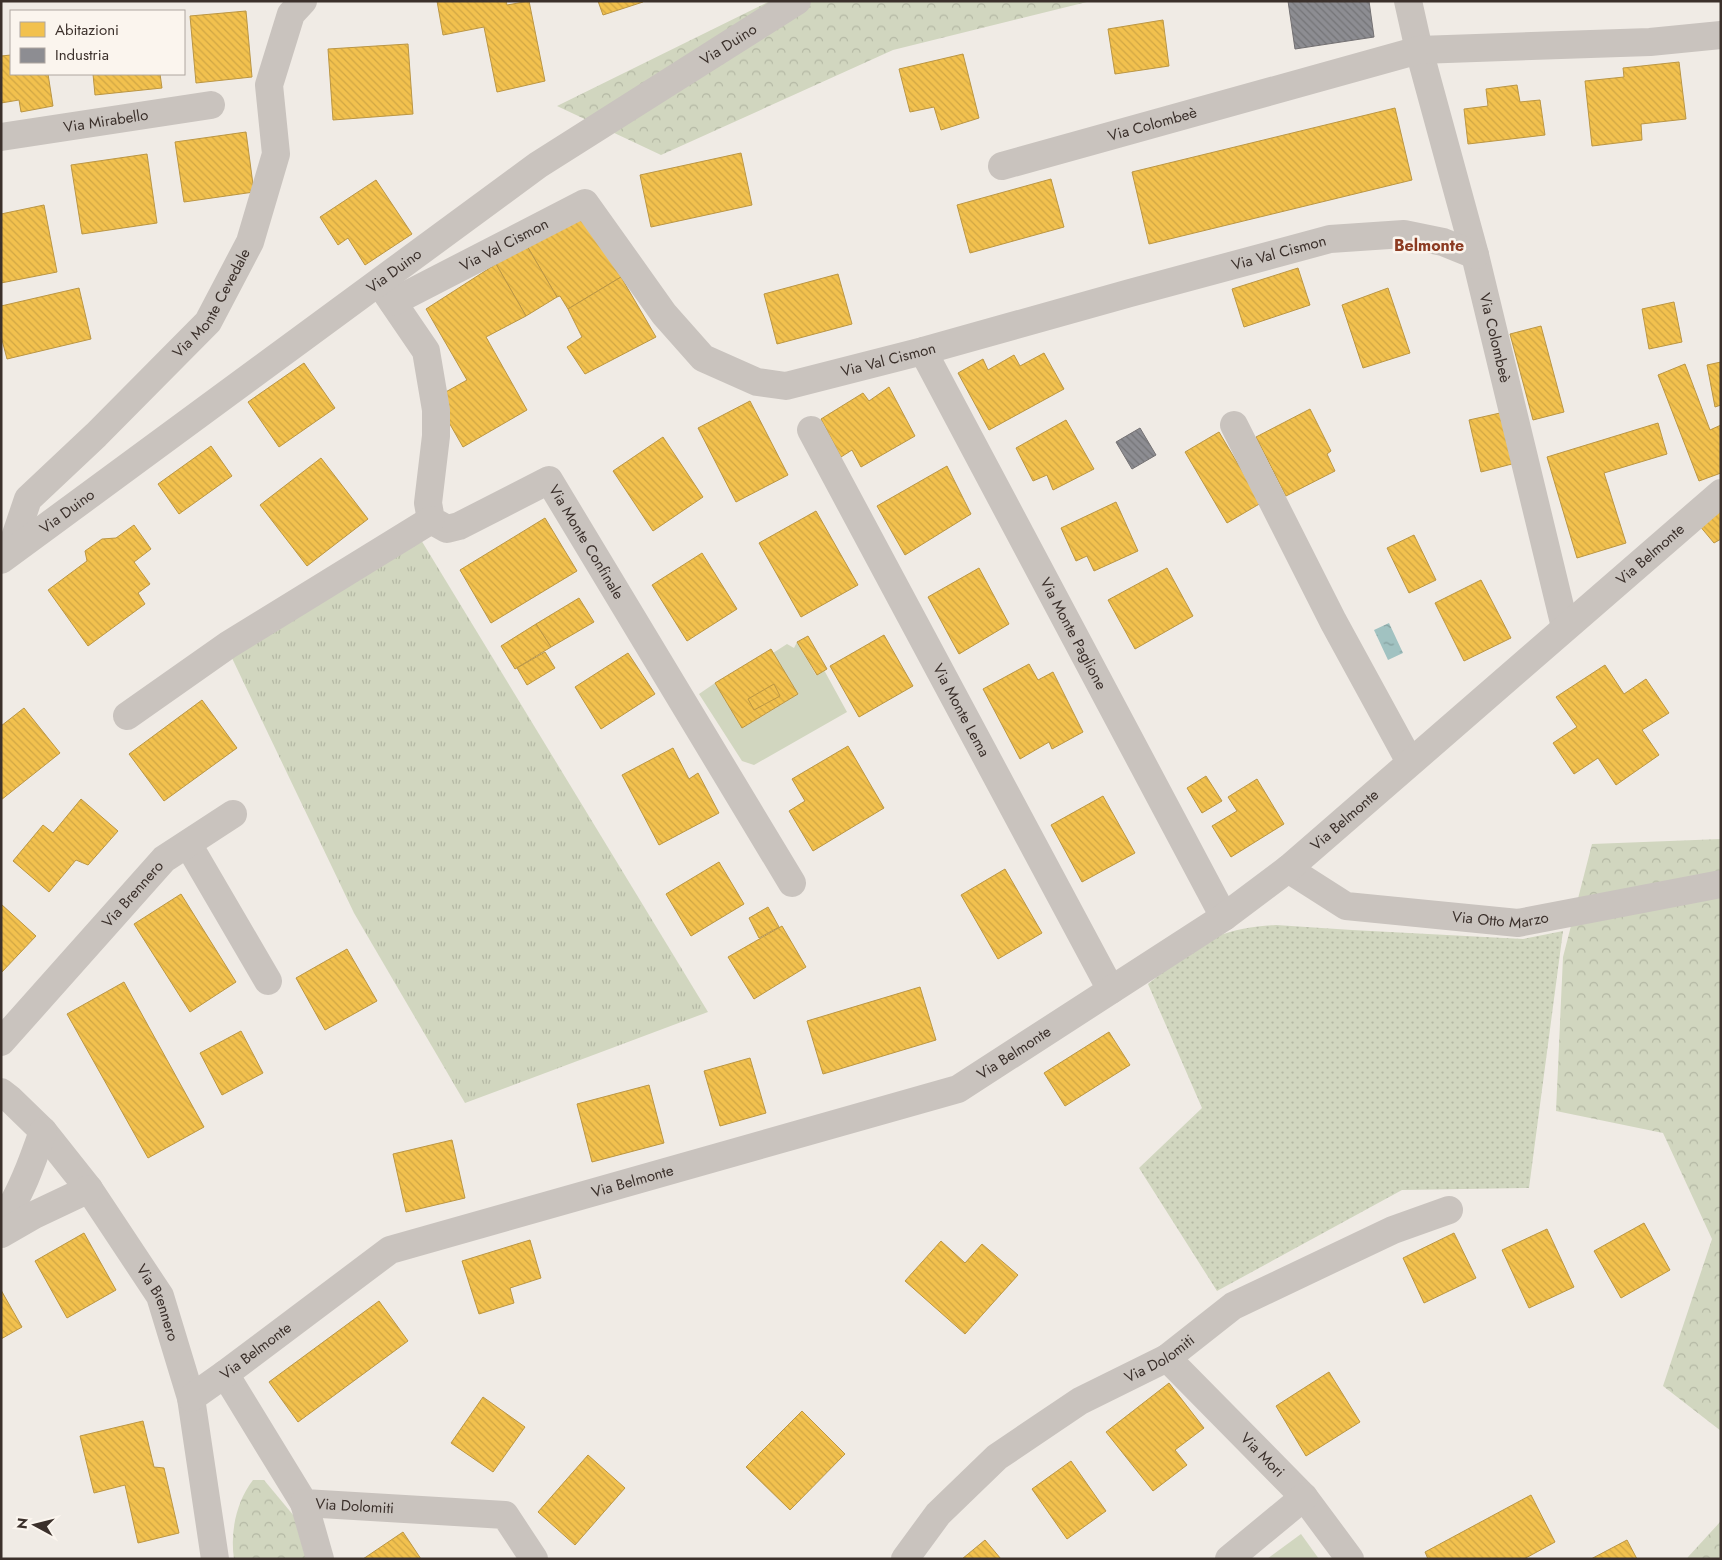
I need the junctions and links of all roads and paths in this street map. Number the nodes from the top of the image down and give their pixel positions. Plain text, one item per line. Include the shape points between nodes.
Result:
1 (303, 1) edge
2 (797, 1) edge
3 (1408, 1) edge
4 (1721, 35) edge
5 (1419, 50) junction
6 (211, 105) dead end
7 (1, 137) edge
8 (1002, 166) dead end
9 (1475, 255) junction
10 (386, 293) junction
11 (923, 351) junction
12 (1234, 425) dead end
13 (811, 430) dead end
14 (1721, 492) edge
15 (432, 520) junction
16 (6, 556) edge
17 (1565, 627) junction
18 (127, 716) dead end
19 (1410, 762) junction
20 (233, 814) dead end
21 (188, 844) junction
22 (1288, 869) junction
23 (792, 883) dead end
24 (1721, 884) edge
25 (1224, 916) junction
26 (268, 981) dead end
27 (1111, 990) junction
28 (1, 1042) edge
29 (1, 1092) edge
30 (43, 1131) junction
31 (89, 1189) junction
32 (1449, 1210) dead end
33 (1, 1221) edge
34 (1, 1234) edge
35 (1168, 1358) junction
36 (226, 1374) junction
37 (191, 1398) junction
38 (1304, 1497) junction
39 (304, 1503) junction
40 (215, 1559) edge
41 (320, 1559) edge
42 (534, 1559) edge
43 (905, 1559) edge
44 (1229, 1559) edge
45 (1350, 1559) edge

1 - 16 street, Via Monte Cevedale via 291,14 269,85 276,154 274,163 250,242 208,322 28,499
2 - 10 street, Via Duino via 538,165
3 - 5 street
4 - 5 street, Via Colombeè via 1650,42
5 - 8 street, Via Colombeè
5 - 9 street, Via Colombeè
6 - 7 street, Via Mirabello
9 - 11 street, Via Val Cismon via 1443,242 1404,234 1330,239
9 - 17 street, Via Colombeè
10 - 11 street, Via Val Cismon via 585,203 664,314 703,358 757,382 786,386
10 - 15 street via 426,351 436,410 428,503
10 - 16 street, Via Duino
11 - 25 street, Via Monte Paglione
12 - 19 street via 1333,621
13 - 27 street, Via Monte Lema
14 - 17 street, Via Belmonte
15 - 18 street via 228,645
15 - 23 street, Via Monte Confinale via 447,529 459,526 549,480
17 - 19 street, Via Belmonte
19 - 22 street, Via Belmonte
20 - 21 street, Via Brennero
21 - 26 street
21 - 28 street, Via Brennero via 164,860
22 - 24 street, Via Otto Marzo via 1346,906 1518,923
22 - 25 street, Via Belmonte
25 - 27 street, Via Belmonte
27 - 36 street, Via Belmonte via 958,1089 390,1250
29 - 30 street, Via Brennero
30 - 31 street, Via Brennero
30 - 33 street via 27,1174
31 - 34 street
31 - 37 street, Via Brennero via 160,1296
32 - 35 street, Via Dolomiti via 1393,1230 1233,1306
35 - 38 street, Via Mori
35 - 43 street, Via Dolomiti via 1080,1401 997,1457 938,1514
36 - 37 street, Via Belmonte
36 - 39 street, Via Dolomiti
37 - 40 street, Via Brennero
38 - 44 street
38 - 45 street, Via Mori
39 - 41 street
39 - 42 street, Via Dolomiti via 505,1515

